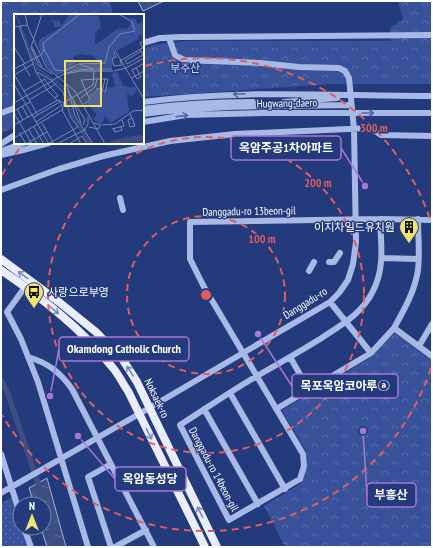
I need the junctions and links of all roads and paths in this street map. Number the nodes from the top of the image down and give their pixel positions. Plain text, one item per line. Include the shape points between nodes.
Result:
1 (432, 35) edge
2 (169, 38) junction
3 (144, 44) edge
4 (350, 96) junction
5 (432, 96) edge
6 (144, 102) edge
7 (351, 105) junction
8 (14, 108) edge
9 (144, 109) edge
10 (352, 112) junction
11 (1, 113) edge
12 (432, 113) edge
13 (144, 114) edge
14 (144, 122) edge
15 (354, 129) junction
16 (14, 136) edge
17 (432, 136) edge
18 (14, 142) edge
19 (1, 144) edge
20 (21, 144) edge
21 (44, 144) edge
22 (1, 148) edge
23 (1, 151) edge
24 (1, 155) edge
25 (1, 190) edge
26 (120, 198) dead end
27 (123, 210) dead end
28 (356, 219) junction
29 (380, 219) junction
30 (418, 219) junction
31 (432, 220) edge
32 (340, 253) dead end
33 (382, 258) junction
34 (1, 259) edge
35 (418, 259) junction
36 (314, 262) dead end
37 (328, 262) dead end
38 (1, 270) edge
39 (309, 271) dead end
40 (25, 287) junction
41 (330, 302) junction
42 (346, 322) junction
43 (432, 324) edge
44 (394, 328) junction
45 (419, 346) junction
46 (242, 353) junction
47 (371, 353) junction
48 (432, 356) edge
49 (28, 357) junction
50 (290, 357) junction
51 (256, 376) junction
52 (309, 390) junction
53 (230, 393) junction
54 (150, 408) junction
55 (204, 409) junction
56 (276, 409) junction
57 (139, 414) junction
58 (98, 438) junction
59 (1, 454) edge
60 (59, 460) junction
61 (111, 464) junction
62 (13, 486) junction
63 (285, 489) junction
64 (1, 493) edge
65 (16, 496) edge
66 (258, 504) junction
67 (146, 530) junction
68 (27, 536) edge
69 (31, 547) edge
70 (88, 547) edge
71 (111, 547) edge
72 (115, 547) edge
73 (154, 547) edge
74 (205, 547) edge
75 (217, 547) edge

1 - 2 street
2 - 3 street
2 - 4 street, Danggadu-ro via 176,55 184,60 339,68 345,71 349,78
4 - 5 street, Hugwang-daero
4 -> 6 street, Hugwang-daero via 261,94 183,97
4 - 7 street, Danggadu-ro
4 - 9 street, Hugwang-daero via 282,102 222,102
7 - 10 street, Danggadu-ro
7 - 13 street, Hugwang-daero via 227,107
8 - 11 street
10 -> 12 street, Hugwang-daero
14 -> 10 street, Hugwang-daero via 186,115
10 - 15 street, Danggadu-ro
15 - 17 street via 370,128 381,135
15 - 25 street via 235,134 170,141 103,156
15 - 28 street, Danggadu-ro
16 - 19 street
18 - 22 street
20 - 23 street
21 - 24 street
26 - 27 street
28 - 29 street
28 - 41 street, Danggadu-ro via 356,242 348,280
28 - 46 street, Danggadu-ro 13beon-gil via 190,222 190,259
29 - 30 street
29 - 33 street
30 - 31 street
30 - 35 street
32 - 37 street via 334,262
33 - 35 street
33 - 42 street via 379,278 373,291 360,311
54 -> 34 main road, Noksaek-ro via 123,360 96,332
35 - 44 street via 412,293
36 - 39 street
38 - 40 main road, Noksaek-ro
40 - 49 street via 7,312 16,326
40 -> 57 main road, Noksaek-ro via 87,339 114,369
41 - 42 street
41 - 46 street, Danggadu-ro
42 - 47 street
42 - 50 street
43 - 45 street
44 - 45 street
44 - 47 street
45 - 48 street
46 - 51 street
46 - 54 street, Danggadu-ro
47 - 52 street
49 - 58 street via 48,365 62,376 72,389
49 - 60 street
50 - 51 street
50 - 52 street
51 - 53 street, Danggadu-ro 14beon-gil
51 - 56 street, Danggadu-ro 14beon-gil
52 - 56 street
53 - 55 street, Danggadu-ro 14beon-gil
53 - 63 street
54 - 57 street, Danggadu-ro
75 -> 54 main road, Noksaek-ro
55 - 66 street, Danggadu-ro 14beon-gil
55 - 66 street, Danggadu-ro 14beon-gil via 180,425 229,520
56 - 63 street, Danggadu-ro 14beon-gil via 303,454 304,466 300,479
57 - 58 street, Danggadu-ro
57 -> 74 main road, Noksaek-ro
58 - 60 street, Danggadu-ro
58 - 61 street
59 - 62 street
60 - 62 street, Danggadu-ro
60 - 70 street
61 - 67 street
61 - 71 street via 88,477
62 - 64 street, Danggadu-ro
62 - 65 street
63 - 66 street, Danggadu-ro 14beon-gil
67 - 72 street
67 - 73 street
68 - 69 street

